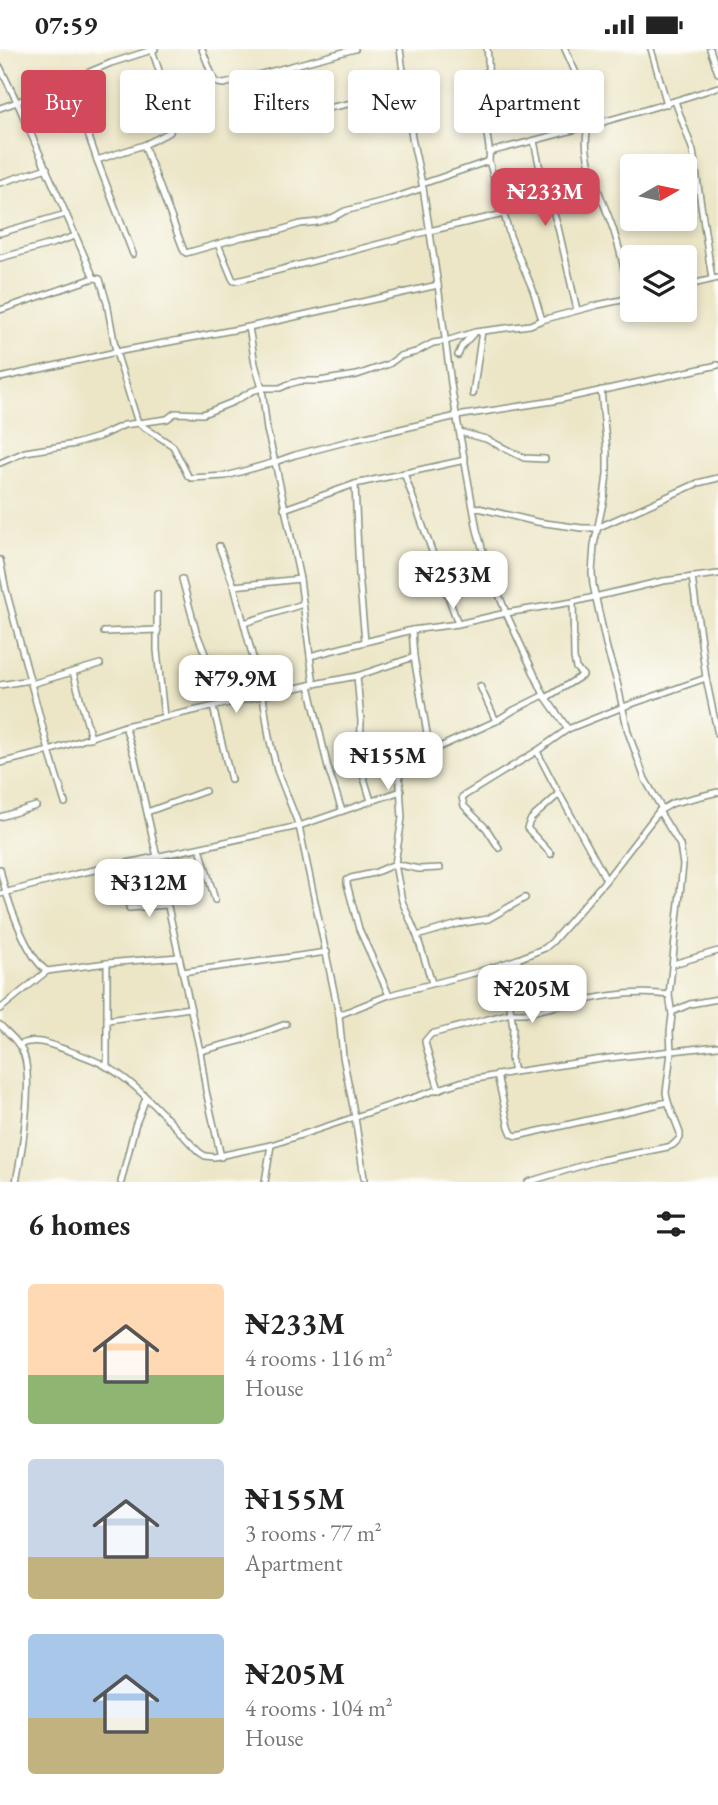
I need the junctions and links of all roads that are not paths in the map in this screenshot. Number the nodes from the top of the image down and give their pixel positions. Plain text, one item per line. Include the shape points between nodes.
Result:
1 (154, 49) edge
2 (202, 49) edge
3 (355, 49) edge
4 (400, 49) edge
5 (487, 49) edge
6 (565, 49) edge
7 (651, 49) edge
8 (710, 49) edge
9 (0, 67) edge
10 (94, 70) edge
11 (403, 70) edge
12 (574, 70) edge
13 (718, 73) edge
14 (718, 88) edge
15 (21, 100) edge
16 (675, 101) junction
17 (17, 102) junction
18 (667, 104) junction
19 (0, 108) edge
20 (604, 122) edge
21 (88, 133) edge
22 (411, 133) edge
23 (563, 133) edge
24 (586, 133) edge
25 (534, 141) junction
26 (144, 145) junction
27 (490, 152) junction
28 (97, 160) junction
29 (489, 161) junction
30 (47, 168) junction
31 (0, 183) edge
32 (423, 186) junction
33 (66, 214) junction
34 (504, 214) junction
35 (429, 231) junction
36 (0, 233) edge
37 (75, 236) junction
38 (218, 244) junction
39 (620, 250) edge
40 (133, 254) dead end
41 (0, 258) edge
42 (94, 278) junction
43 (715, 278) edge
44 (697, 283) edge
45 (438, 285) junction
46 (620, 300) edge
47 (0, 310) edge
48 (577, 310) junction
49 (542, 320) junction
50 (249, 327) junction
51 (478, 332) junction
52 (446, 341) junction
53 (117, 352) junction
54 (458, 355) dead end
55 (718, 365) edge
56 (0, 378) edge
57 (262, 388) junction
58 (601, 390) junction
59 (473, 394) dead end
60 (457, 416) junction
61 (138, 423) junction
62 (460, 432) junction
63 (545, 459) dead end
64 (465, 460) junction
65 (0, 463) edge
66 (275, 463) junction
67 (404, 473) junction
68 (718, 478) edge
69 (355, 484) junction
70 (474, 507) junction
71 (284, 509) junction
72 (597, 527) junction
73 (219, 546) dead end
74 (0, 560) edge
75 (718, 574) edge
76 (692, 577) junction
77 (182, 579) dead end
78 (300, 579) junction
79 (234, 586) junction
80 (3, 590) edge
81 (157, 594) dead end
82 (597, 597) junction
83 (573, 602) junction
84 (303, 604) junction
85 (506, 613) junction
86 (244, 623) junction
87 (458, 624) junction
88 (158, 630) junction
89 (412, 630) junction
90 (104, 632) dead end
91 (365, 641) junction
92 (310, 656) junction
93 (414, 657) junction
94 (100, 664) dead end
95 (73, 672) junction
96 (357, 676) junction
97 (706, 678) junction
98 (31, 682) junction
99 (312, 684) junction
100 (0, 685) edge
101 (480, 686) dead end
102 (263, 696) junction
103 (545, 697) junction
104 (227, 704) junction
105 (213, 707) junction
106 (623, 707) junction
107 (164, 717) junction
108 (496, 721) junction
109 (125, 726) junction
110 (568, 729) junction
111 (718, 735) edge
112 (91, 738) junction
113 (49, 751) junction
114 (430, 751) junction
115 (537, 751) junction
116 (0, 763) edge
117 (230, 780) dead end
118 (401, 791) junction
119 (205, 792) dead end
120 (718, 792) edge
121 (558, 795) junction
122 (371, 801) junction
123 (65, 803) dead end
124 (36, 806) dead end
125 (661, 810) junction
126 (342, 811) junction
127 (147, 812) junction
128 (0, 817) edge
129 (299, 826) junction
130 (200, 848) junction
131 (499, 848) dead end
132 (551, 854) dead end
133 (157, 857) junction
134 (395, 864) junction
135 (0, 869) edge
136 (440, 869) dead end
137 (606, 880) junction
138 (2, 893) edge
139 (525, 898) dead end
140 (215, 900) dead end
141 (167, 905) junction
142 (128, 908) dead end
143 (417, 936) junction
144 (718, 951) edge
145 (327, 952) junction
146 (178, 957) junction
147 (518, 959) junction
148 (107, 963) junction
149 (673, 964) junction
150 (47, 971) junction
151 (182, 972) junction
152 (432, 983) junction
153 (389, 995) junction
154 (669, 995) junction
155 (718, 999) edge
156 (190, 1008) junction
157 (0, 1009) edge
158 (672, 1012) junction
159 (511, 1013) junction
160 (339, 1015) junction
161 (108, 1020) junction
162 (286, 1024) dead end
163 (0, 1025) edge
164 (19, 1045) junction
165 (718, 1046) edge
166 (200, 1051) junction
167 (671, 1052) junction
168 (107, 1067) junction
169 (514, 1072) junction
170 (497, 1076) junction
171 (439, 1090) junction
172 (146, 1098) junction
173 (668, 1102) junction
174 (355, 1117) junction
175 (271, 1145) junction
176 (221, 1157) junction
177 (364, 1178) dead end
178 (16, 1182) edge
179 (121, 1182) edge
180 (265, 1182) edge
181 (527, 1182) edge

1 - 10 street
1 - 26 street via 171,126 170,132
2 - 3 street via 214,80 224,84
4 - 11 street
5 - 27 street via 485,122
6 - 12 street
7 - 18 street
8 - 13 street
9 - 17 street
14 - 16 street
15 - 17 street
16 - 18 street
16 - 43 street via 693,151
17 - 19 street
17 - 30 street
18 - 20 street
21 - 28 street
22 - 32 street
23 - 25 street
24 - 39 street via 594,177
25 - 27 street
25 - 48 street
26 - 28 street
26 - 38 street via 184,251
27 - 29 street
28 - 40 street
29 - 32 street
29 - 34 street
30 - 31 street
30 - 33 street
32 - 35 street
32 - 38 street via 318,222
33 - 36 street
33 - 37 street
34 - 35 street
34 - 49 street
35 - 38 street via 237,281
35 - 45 street
37 - 41 street
37 - 42 street
42 - 47 street
42 - 53 street via 100,279
43 - 44 street
45 - 50 street
45 - 52 street
46 - 48 street
48 - 49 street
49 - 51 street
50 - 53 street
50 - 57 street
51 - 52 street
51 - 54 street
51 - 59 street
52 - 57 street via 357,375
52 - 60 street
53 - 56 street
53 - 61 street
55 - 58 street
57 - 61 street via 203,414 175,413 167,419
57 - 66 street
58 - 60 street
58 - 72 street via 607,451
60 - 62 street
60 - 66 street
61 - 65 street
61 - 66 street via 173,446 191,478 226,476
62 - 63 street via 524,458
62 - 64 street
64 - 67 street
64 - 70 street
66 - 71 street
67 - 69 street
67 - 87 street
68 - 72 street
69 - 71 street
69 - 91 street
70 - 72 street via 537,522
70 - 85 street via 482,551
71 - 78 street
72 - 82 street via 592,573
73 - 79 street
74 - 80 street
75 - 76 street
76 - 82 street
76 - 97 street
77 - 104 street via 196,631
78 - 79 street
78 - 84 street
79 - 86 street
80 - 98 street
81 - 88 street
82 - 83 street
82 - 106 street
83 - 85 street
83 - 103 street via 574,658 583,675
84 - 86 street
84 - 92 street
85 - 87 street
85 - 103 street
86 - 102 street
87 - 89 street
88 - 90 street
88 - 107 street
89 - 91 street
89 - 93 street
91 - 92 street
92 - 99 street
93 - 96 street
93 - 114 street
94 - 95 street
95 - 98 street
95 - 112 street
96 - 99 street
96 - 122 street via 359,756
97 - 106 street
97 - 111 street
98 - 100 street
98 - 113 street
99 - 102 street
99 - 126 street via 328,768
101 - 108 street
102 - 104 street
102 - 129 street via 277,770
103 - 108 street
103 - 110 street
104 - 105 street
105 - 107 street
105 - 117 street
106 - 110 street
106 - 125 street via 645,779
107 - 109 street
108 - 114 street
109 - 112 street
109 - 127 street
110 - 115 street
112 - 113 street
113 - 116 street
113 - 123 street
114 - 118 street via 401,766
115 - 121 street
115 - 131 street via 462,797 464,806
118 - 122 street
118 - 134 street
119 - 127 street
120 - 125 street
121 - 132 street via 527,828
121 - 137 street
122 - 126 street
124 - 128 street
125 - 137 street
125 - 149 street via 680,845 683,865
126 - 129 street
127 - 133 street
129 - 130 street
129 - 145 street
130 - 133 street
130 - 140 street
133 - 138 street
133 - 141 street
134 - 136 street
134 - 143 street via 402,901
134 - 153 street via 347,880 359,929
135 - 138 street
137 - 147 street via 552,943
138 - 150 street via 32,955
139 - 143 street via 488,919
141 - 142 street
141 - 146 street
143 - 152 street
144 - 149 street
145 - 151 street
145 - 160 street
146 - 148 street
146 - 151 street
147 - 152 street
147 - 159 street
148 - 150 street
148 - 161 street
149 - 154 street
150 - 157 street
151 - 156 street
152 - 153 street
153 - 160 street
154 - 158 street
154 - 159 street via 617,994
155 - 158 street
156 - 161 street
156 - 166 street
158 - 167 street
159 - 169 street
159 - 171 street via 427,1037
160 - 174 street
161 - 168 street
162 - 166 street
163 - 164 street
164 - 168 street via 45,1042
164 - 178 street via 27,1093
165 - 167 street
166 - 176 street
167 - 169 street
167 - 173 street
168 - 172 street
169 - 170 street
170 - 171 street
170 - 173 street via 509,1127 517,1136
171 - 174 street
172 - 176 street via 205,1156
172 - 179 street
173 - 181 street via 680,1133 673,1145
174 - 175 street
174 - 177 street
175 - 176 street
175 - 180 street

